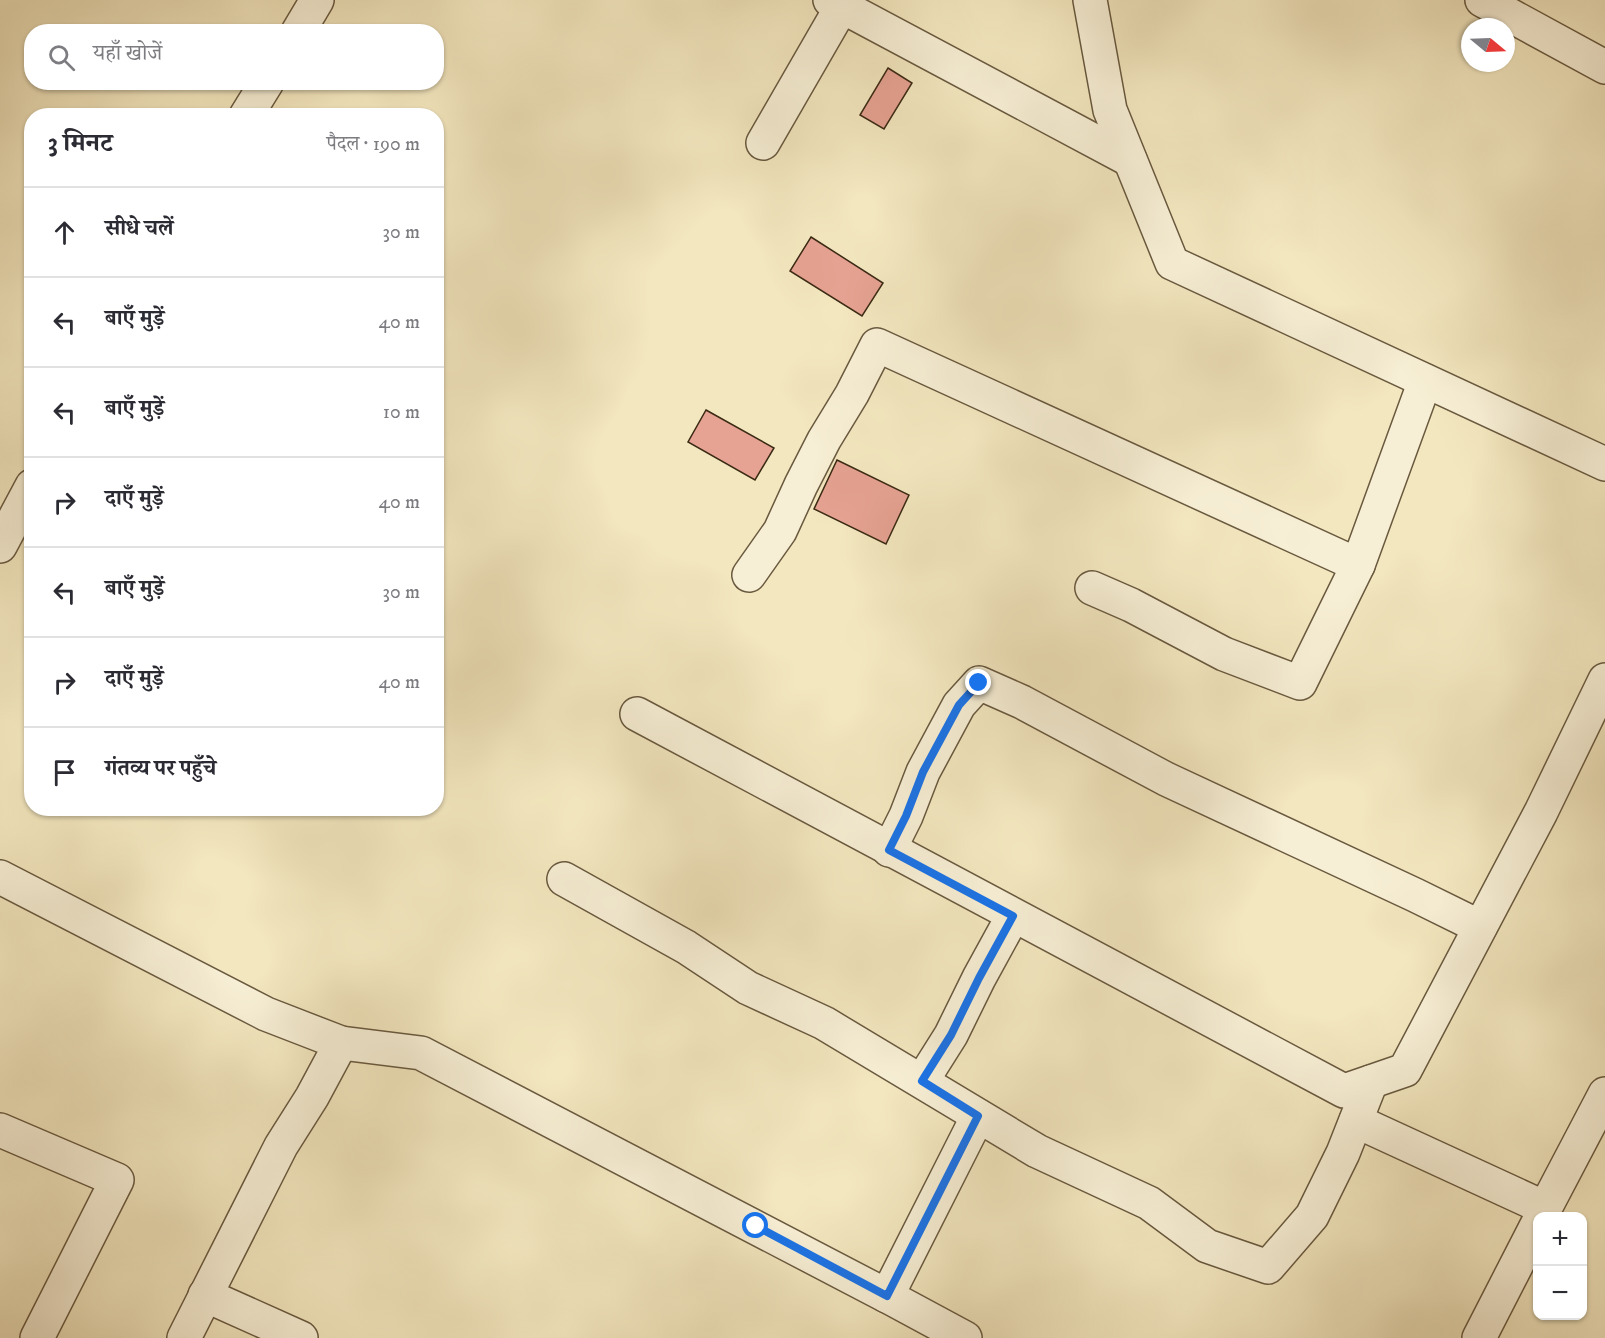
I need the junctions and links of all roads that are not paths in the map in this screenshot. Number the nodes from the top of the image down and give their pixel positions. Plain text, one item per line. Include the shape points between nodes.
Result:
1 (317, 0) edge
2 (1090, 0) edge
3 (1482, 0) edge
4 (836, 3) edge
5 (303, 24) edge
6 (1605, 67) edge
7 (262, 90) edge
8 (251, 108) edge
9 (763, 142) dead end
10 (1130, 160) junction
11 (1425, 381) junction
12 (1605, 464) edge
13 (24, 501) edge
14 (0, 546) edge
15 (1358, 565) junction
16 (749, 575) dead end
17 (1092, 588) dead end
18 (1605, 680) edge
19 (637, 714) dead end
20 (889, 850) junction
21 (0, 877) edge
22 (564, 879) dead end
23 (1013, 916) junction
24 (1480, 927) junction
25 (341, 1043) junction
26 (922, 1081) junction
27 (1371, 1082) junction
28 (1605, 1094) edge
29 (978, 1116) junction
30 (1356, 1120) junction
31 (0, 1130) edge
32 (1533, 1212) edge
33 (1543, 1212) edge
34 (1533, 1232) edge
35 (205, 1295) junction
36 (887, 1296) junction
37 (37, 1338) edge
38 (184, 1338) edge
39 (301, 1338) edge
40 (965, 1338) edge
41 (1479, 1338) edge

1 - 5 street
2 - 10 street via 1110,110
3 - 6 street
4 - 9 street
4 - 10 street
7 - 8 street
10 - 11 street via 1172,263
11 - 12 street
11 - 15 street
13 - 14 street
15 - 16 street via 877,345 780,531
15 - 17 street via 1300,683 1224,654
18 - 24 street
19 - 20 street
20 - 23 street
20 - 24 street via 923,772 959,705 979,683 1166,779
21 - 25 street via 266,1014
22 - 26 street via 686,947 748,988 824,1023
23 - 26 street via 951,1035
23 - 27 street via 1344,1091
24 - 27 street via 1405,1070
25 - 35 street via 281,1146
25 - 36 street via 421,1053
26 - 29 street
27 - 30 street
28 - 33 street
29 - 30 street via 1037,1151 1149,1203 1208,1246 1268,1267 1312,1216
29 - 36 street
30 - 32 street
31 - 37 street via 117,1180
34 - 41 street
35 - 38 street
35 - 39 street
36 - 40 street

